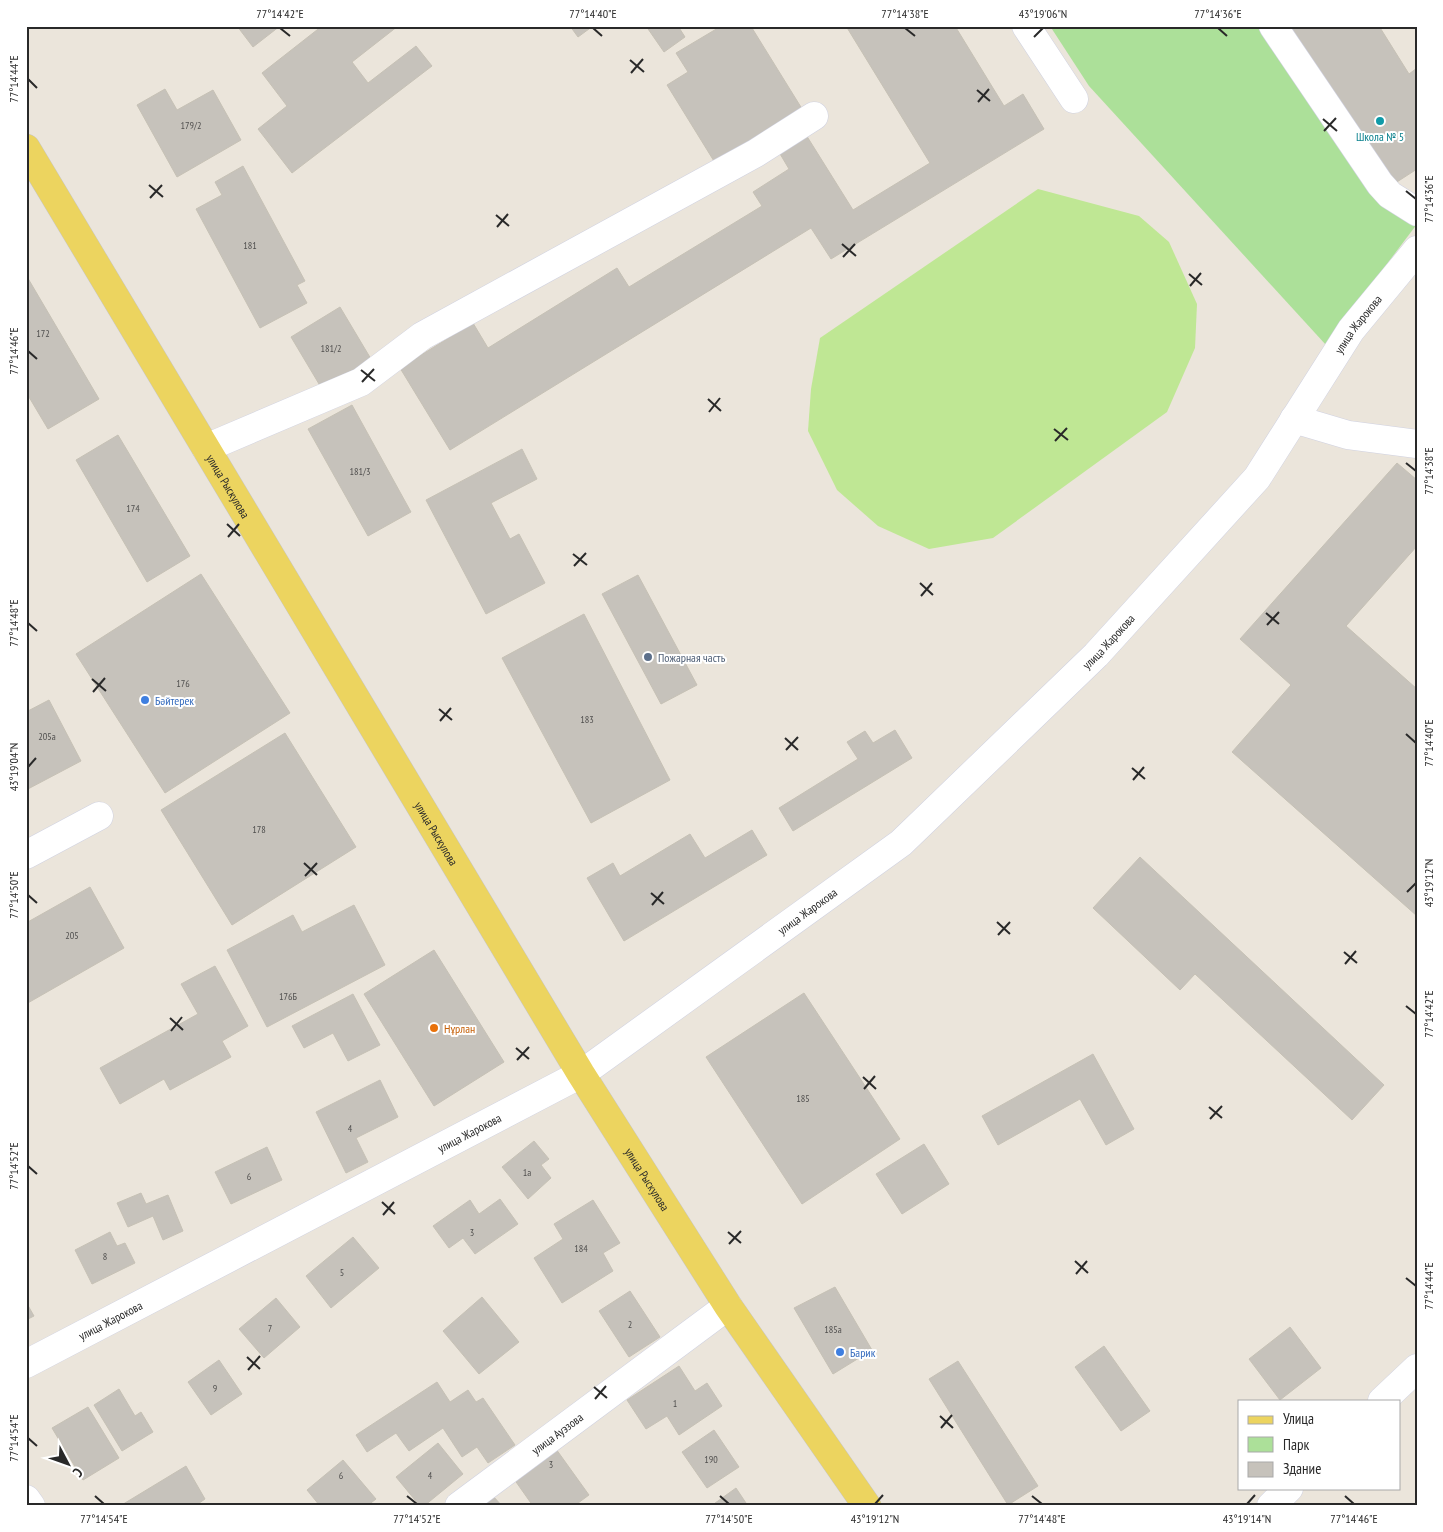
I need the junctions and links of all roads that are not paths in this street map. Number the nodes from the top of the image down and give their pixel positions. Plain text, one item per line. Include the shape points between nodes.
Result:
1 (1026, 26) edge
2 (1273, 26) edge
3 (1074, 98) dead end
4 (814, 116) dead end
5 (26, 148) edge
6 (1417, 212) edge
7 (1417, 250) edge
8 (1294, 419) junction
9 (1417, 444) edge
10 (206, 448) junction
11 (99, 816) dead end
12 (26, 855) edge
13 (581, 1074) junction
14 (728, 1306) junction
15 (26, 1364) edge
16 (1417, 1368) edge
17 (1383, 1400) edge
18 (1288, 1490) edge
19 (26, 1499) edge
20 (31, 1506) edge
21 (459, 1506) edge
22 (867, 1506) edge
23 (1271, 1506) edge

1 - 3 street
2 - 6 street via 1380,184 1390,195
4 - 10 street via 756,153 422,336 361,382
5 - 10 main road, улица Рыскулова
7 - 8 street, улица Жарокова via 1351,330
8 - 9 street via 1348,434
8 - 13 street, улица Жарокова via 1257,478 1096,655 901,843
10 - 13 main road, улица Рыскулова
11 - 12 street
13 - 14 main road, улица Рыскулова
13 - 15 street, улица Жарокова
14 - 21 street, улица Ауэзова
14 - 22 main road, улица Рыскулова
16 - 17 street
18 - 23 street
19 - 20 street

